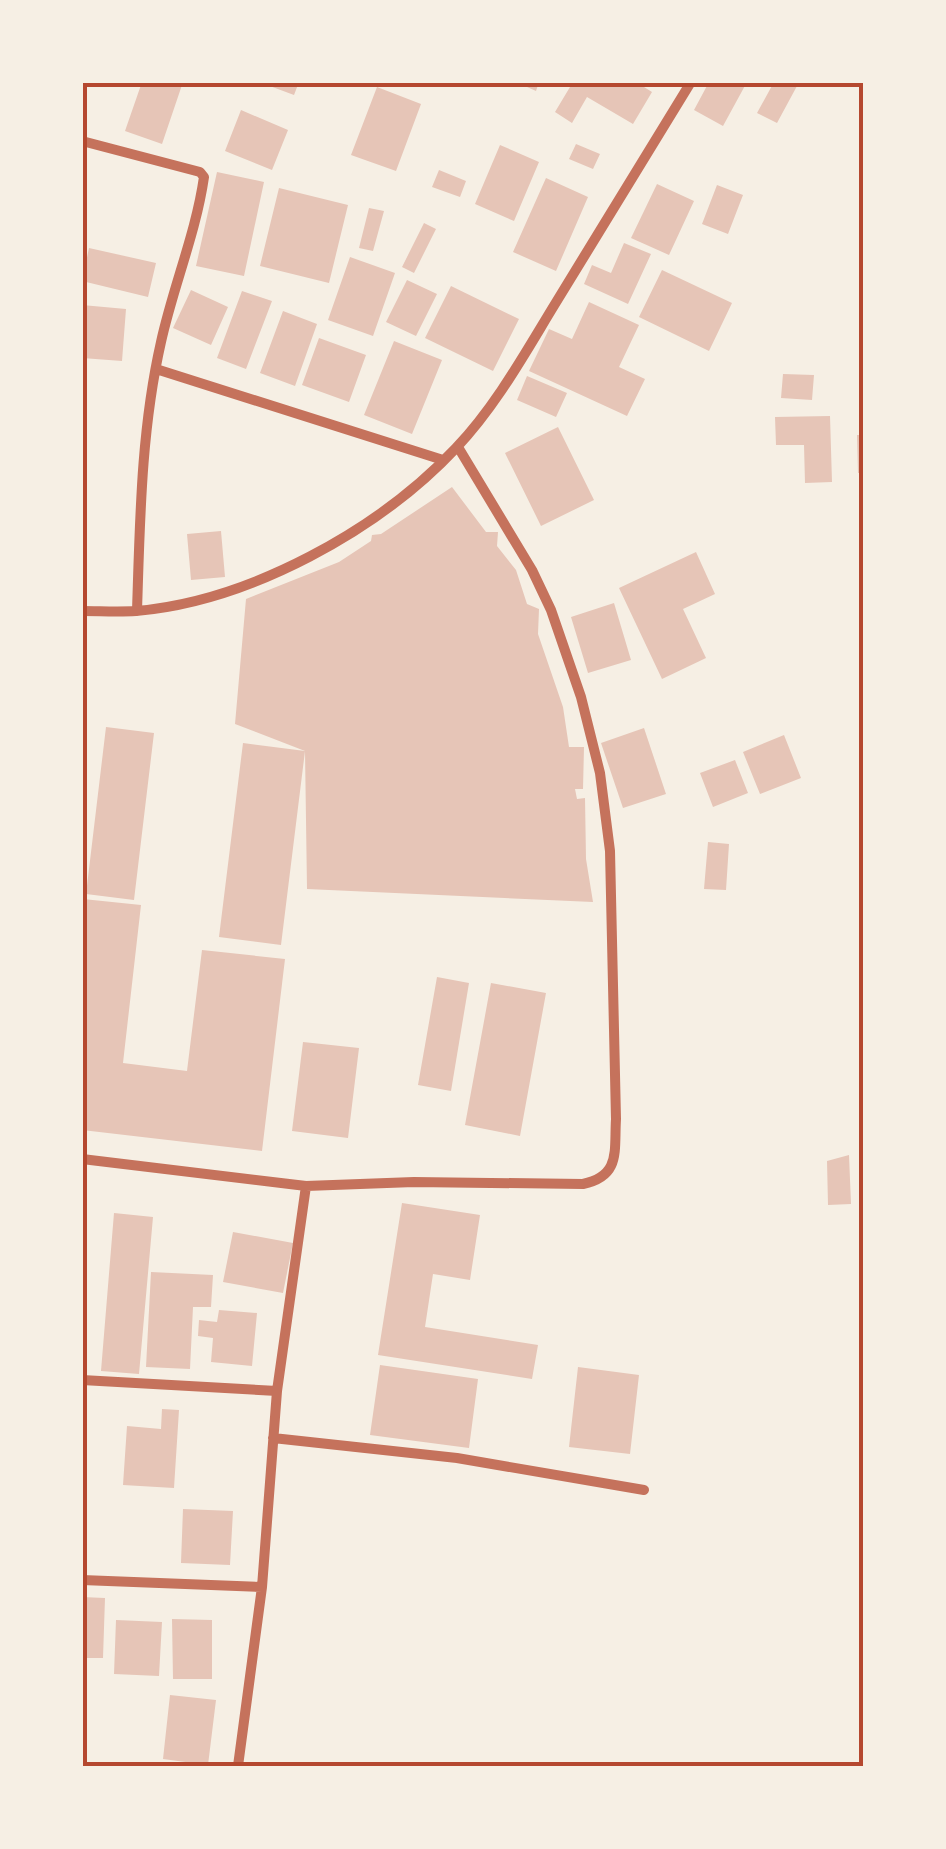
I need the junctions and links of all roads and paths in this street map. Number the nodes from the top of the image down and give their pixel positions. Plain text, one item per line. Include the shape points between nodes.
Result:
1 (691, 82) edge
2 (82, 141) edge
3 (156, 369) junction
4 (458, 447) junction
5 (444, 460) junction
6 (82, 611) edge
7 (136, 611) junction
8 (82, 1159) edge
9 (306, 1186) junction
10 (82, 1380) edge
11 (278, 1391) junction
12 (273, 1438) junction
13 (644, 1490) dead end
14 (82, 1580) edge
15 (262, 1587) junction
16 (238, 1766) edge

1 - 4 street via 506,383
2 - 3 street via 204,177
3 - 5 street
3 - 7 street via 144,443
4 - 5 street
4 - 9 street via 550,610 600,773 610,851 614,1161 598,1181 583,1184
5 - 7 street via 370,523 332,545 264,577
6 - 7 street
8 - 9 street
9 - 11 street
10 - 11 street
11 - 12 street
12 - 13 street via 457,1458
12 - 15 street
14 - 15 street
15 - 16 street

